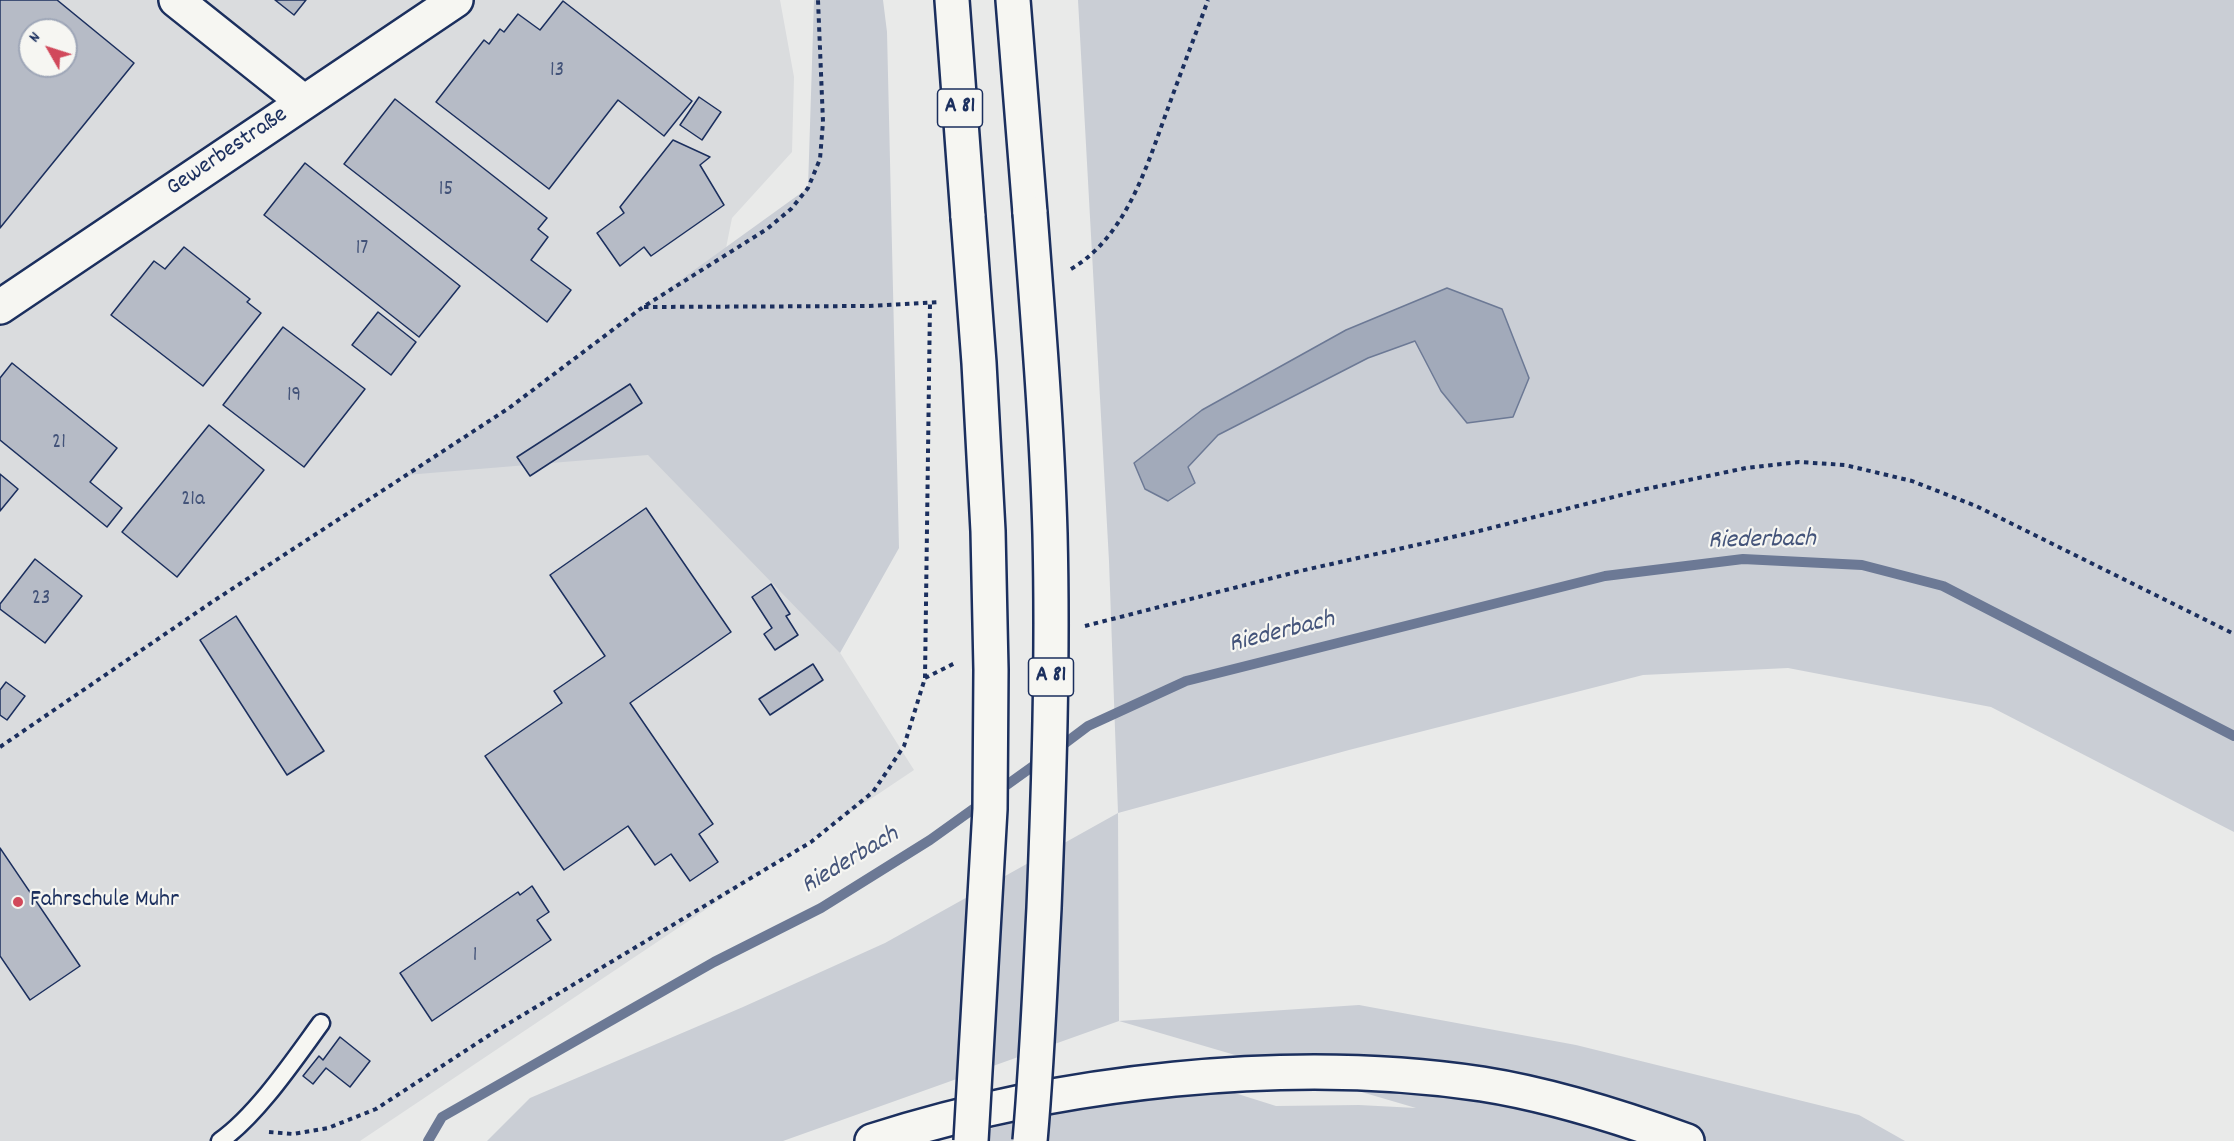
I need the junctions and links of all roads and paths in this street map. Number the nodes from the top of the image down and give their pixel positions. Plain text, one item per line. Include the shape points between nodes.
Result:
1 (176, 0) edge
2 (456, 0) edge
3 (818, 0) edge
4 (952, 0) edge
5 (1013, 0) edge
6 (1208, 0) edge
7 (304, 102) junction
8 (1067, 271) dead end
9 (941, 301) dead end
10 (930, 303) junction
11 (0, 307) edge
12 (643, 307) junction
13 (1076, 628) dead end
14 (2234, 634) edge
15 (964, 658) dead end
16 (926, 678) junction
17 (0, 747) edge
18 (321, 1023) dead end
19 (235, 1131) junction
20 (220, 1141) edge
21 (872, 1141) edge
22 (971, 1141) edge
23 (1030, 1141) edge
24 (1687, 1141) edge

1 - 7 main road
2 - 7 main road, Gewerbestraße
3 - 12 path via 823,122 820,159 808,188 767,229
4 - 22 main road, A 81, bridge via 980,363 991,670 990,809
5 - 23 main road, A 81, bridge via 1049,521 1051,673 1041,965
6 - 8 path via 1142,178 1102,243
7 - 11 main road, Gewerbestraße
9 - 10 path
10 - 12 path
10 - 16 path
12 - 17 path via 509,408 212,602
13 - 14 path via 1641,490 1746,468 1799,462 1845,465 1912,481 1976,506
15 - 16 path
16 - 19 path via 904,746 873,792 811,842 491,1034 376,1109 328,1128 293,1134
18 - 19 lane via 291,1066
19 - 20 lane
21 - 24 main road via 910,1128 1084,1091 1187,1078 1356,1072 1484,1084 1554,1099

